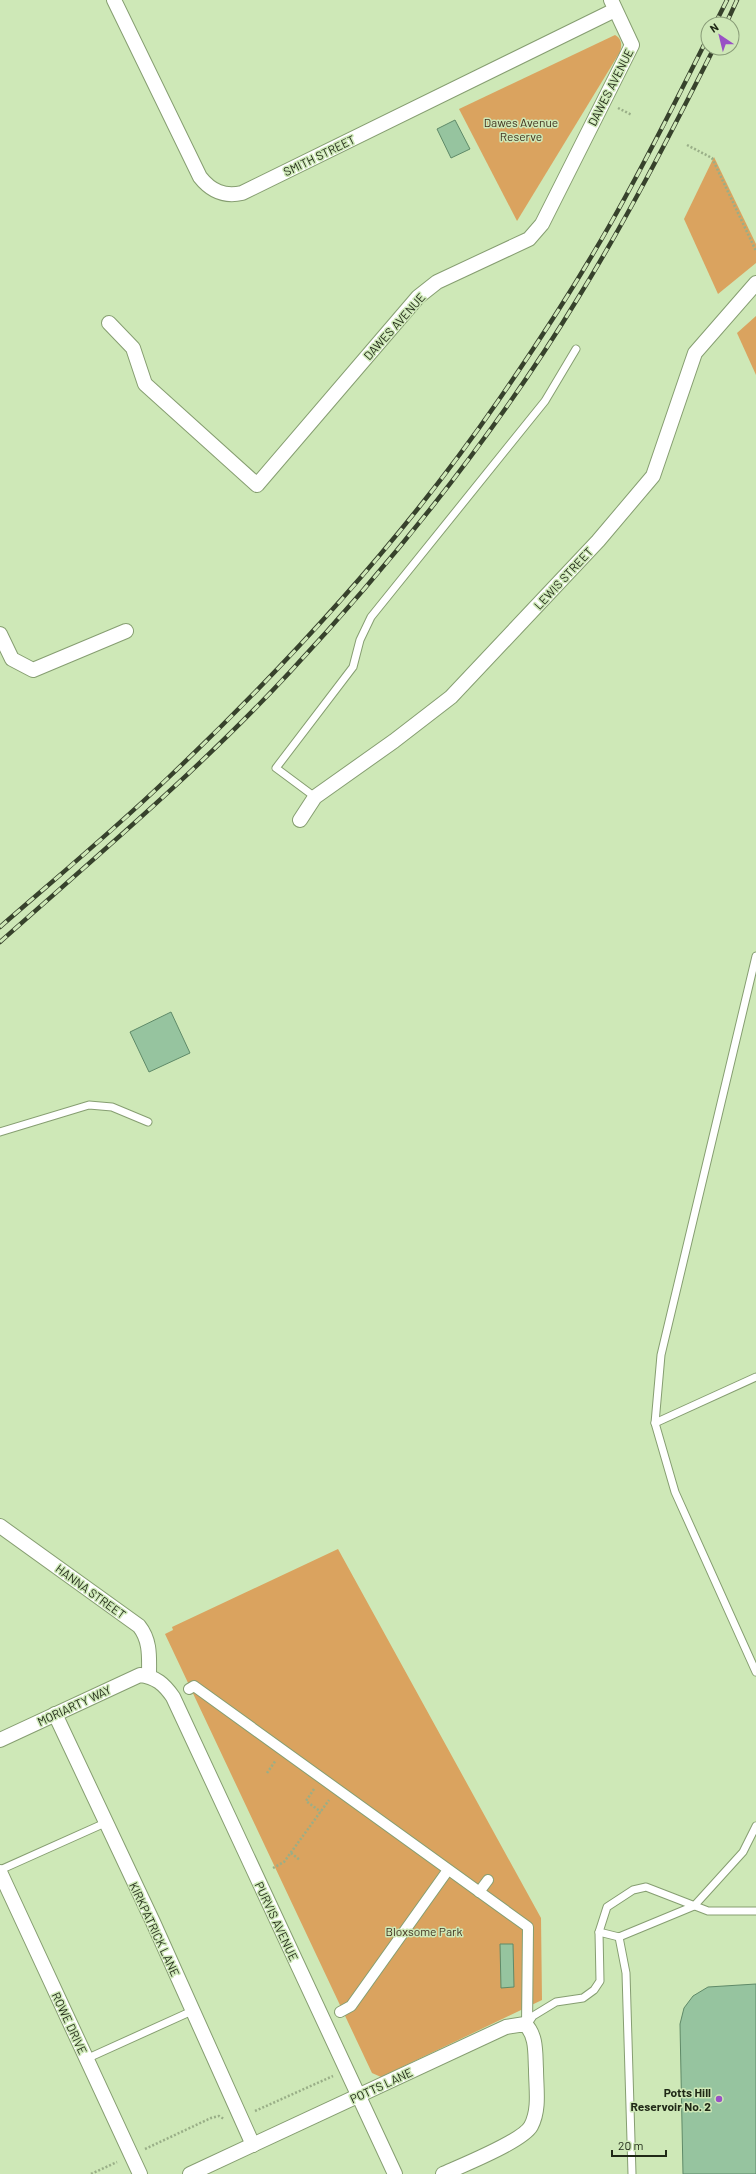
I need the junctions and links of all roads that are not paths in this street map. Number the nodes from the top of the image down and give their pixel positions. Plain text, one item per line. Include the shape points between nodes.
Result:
1 (114, 0) edge
2 (613, 5) edge
3 (756, 283) edge
4 (109, 323) dead end
5 (576, 349) dead end
6 (126, 631) dead end
7 (0, 634) edge
8 (315, 796) junction
9 (300, 820) dead end
10 (756, 956) edge
11 (148, 1122) dead end
12 (0, 1132) edge
13 (756, 1377) edge
14 (655, 1423) junction
15 (0, 1526) edge
16 (756, 1672) edge
17 (149, 1676) junction
18 (189, 1689) dead end
19 (55, 1714) junction
20 (0, 1740) edge
21 (105, 1823) junction
22 (756, 1826) edge
23 (448, 1870) junction
24 (0, 1871) edge
25 (488, 1880) dead end
26 (479, 1892) junction
27 (694, 1906) junction
28 (756, 1911) edge
29 (599, 1932) junction
30 (619, 1937) junction
31 (192, 2011) junction
32 (340, 2012) dead end
33 (527, 2026) junction
34 (86, 2059) junction
35 (358, 2096) junction
36 (253, 2145) junction
37 (140, 2174) edge
38 (190, 2174) edge
39 (395, 2174) edge
40 (443, 2174) edge
41 (632, 2174) edge

1 - 2 street, SMITH STREET via 200,177 212,189 222,194 233,195
2 - 4 street, DAWES AVENUE via 632,45 542,224 528,239 437,282 418,297 256,485 145,384 133,348
3 - 8 street, LEWIS STREET via 695,353 653,476 598,541 451,697 394,741
5 - 8 lane via 545,401 371,617 360,640 353,667 276,768
6 - 7 street via 33,670 12,659
8 - 9 street, LEWIS STREET
10 - 14 lane via 660,1355
11 - 12 lane via 112,1107 89,1105
13 - 14 lane
14 - 16 lane via 676,1492
15 - 17 street, HANNA STREET via 139,1626 146,1634
17 - 19 street, MORIARTY WAY via 140,1675
17 - 35 street, PURVIS AVENUE via 159,1680 173,1697
18 - 23 street via 194,1686
19 - 20 street, MORIARTY WAY
19 - 21 street, KIRKPATRICK LANE
21 - 24 lane
21 - 31 street, KIRKPATRICK LANE
22 - 27 lane via 743,1852
23 - 26 street
23 - 32 street via 351,2006
24 - 34 street, ROWE DRIVE
25 - 26 street
26 - 33 street via 528,1927
27 - 28 lane via 708,1911
27 - 29 lane via 646,1887 633,1890 607,1907
27 - 30 lane
29 - 30 lane
29 - 33 lane via 600,1981 594,1990 583,1998 556,2002 533,2016
30 - 41 lane via 626,1973
31 - 34 lane
31 - 36 street, KIRKPATRICK LANE
33 - 35 street, POTTS LANE via 516,2024 506,2027
33 - 40 street via 534,2036 537,2102 530,2128 508,2143
34 - 37 street, ROWE DRIVE
35 - 36 street, POTTS LANE
35 - 39 street, PURVIS AVENUE
36 - 38 street, POTTS LANE

